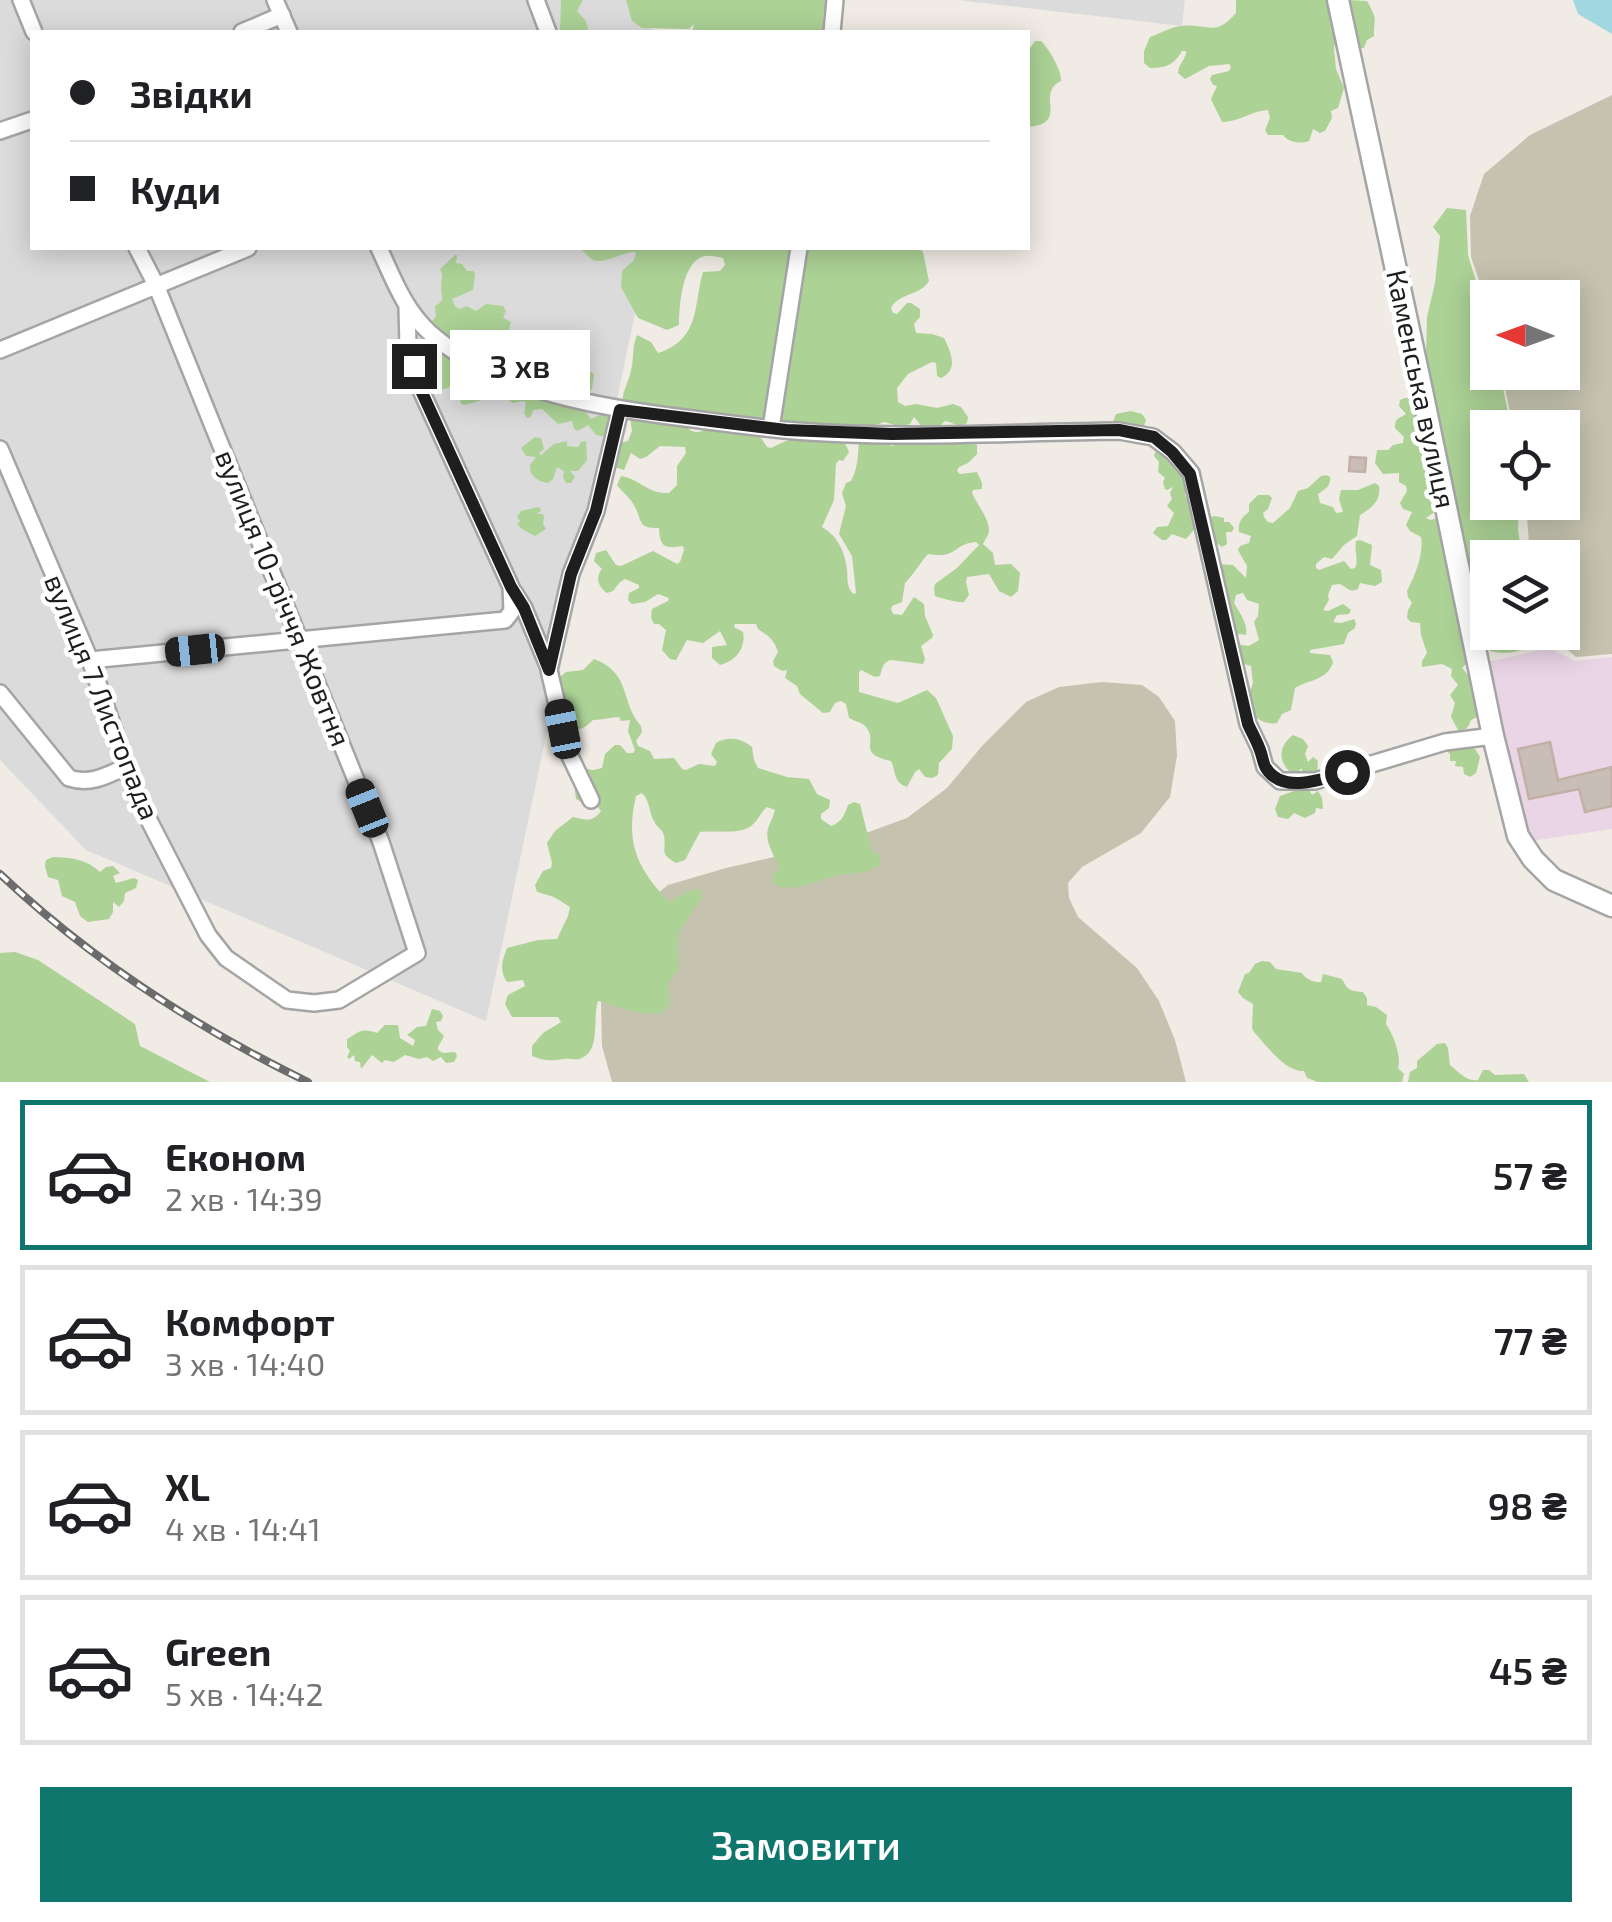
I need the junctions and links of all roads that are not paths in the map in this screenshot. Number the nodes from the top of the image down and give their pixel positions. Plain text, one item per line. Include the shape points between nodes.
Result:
1 (20, 0) edge
2 (835, 0) edge
3 (1338, 0) edge
4 (540, 4) edge
5 (278, 8) edge
6 (33, 30) edge
7 (245, 30) edge
8 (547, 30) edge
9 (832, 30) edge
10 (30, 121) edge
11 (0, 131) edge
12 (138, 250) edge
13 (243, 250) edge
14 (381, 250) edge
15 (799, 250) edge
16 (156, 286) junction
17 (407, 308) junction
18 (0, 350) edge
19 (620, 410) junction
20 (771, 428) junction
21 (0, 448) edge
22 (511, 587) junction
23 (299, 640) junction
24 (90, 660) junction
25 (549, 670) junction
26 (0, 693) edge
27 (1492, 736) junction
28 (125, 767) junction
29 (591, 800) dead end
30 (1612, 906) edge
31 (417, 954) joint

1 - 6 street
2 - 9 street
3 - 27 street, Каменська вулиця
4 - 8 street
5 - 7 street
10 - 11 street
12 - 16 street, вулиця 10-річчя Жовтня
13 - 16 street
14 - 17 street
15 - 20 street
16 - 18 street
16 - 23 street, вулиця 10-річчя Жовтня
17 - 19 street via 456,353 524,384
17 - 22 street via 419,386
19 - 20 street
19 - 25 street
20 - 27 street via 892,434 1119,430 1154,437 1190,474 1248,724 1265,768 1280,782 1315,782 1445,742
21 - 24 street, вулиця 7 Листопада
22 - 23 street via 512,611 505,620
22 - 25 street
23 - 24 street
23 - 31 street, вулиця 10-річчя Жовтня via 381,842
24 - 28 street, вулиця 7 Листопада
25 - 29 street via 568,752
26 - 28 street via 69,778 98,780
27 - 30 street, Каменська вулиця via 1518,836 1533,860 1554,880
28 - 31 street, вулиця 7 Листопада via 208,934 226,958 287,1000 339,1000

